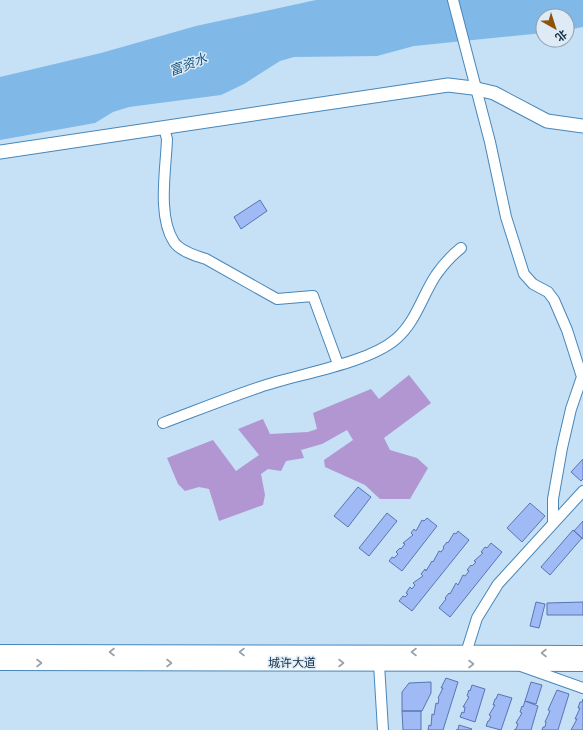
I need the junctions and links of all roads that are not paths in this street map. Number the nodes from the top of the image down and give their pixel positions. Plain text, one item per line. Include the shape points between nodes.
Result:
1 (453, 0) edge
2 (476, 88) junction
3 (583, 126) edge
4 (164, 128) junction
5 (0, 152) edge
6 (460, 248) dead end
7 (338, 364) junction
8 (163, 423) dead end
9 (583, 491) edge
10 (553, 523) junction
11 (0, 652) edge
12 (466, 652) junction
13 (583, 653) edge
14 (0, 663) edge
15 (379, 664) junction
16 (515, 664) junction
17 (583, 664) edge
18 (583, 688) edge
19 (383, 730) edge

1 - 2 street
2 - 3 street via 494,93 547,121
2 - 4 street via 448,85
2 - 10 street via 506,217 524,274 533,284 548,292 554,300 567,330 582,378 562,448 553,499
4 - 5 street
4 - 7 street via 167,139 165,214 175,243 277,299 313,296
6 - 7 street via 436,275 402,333 389,345 377,351
7 - 8 street via 260,387
9 - 10 street
10 - 12 street via 489,596 477,618
12 -> 11 main road, 城许大道
13 -> 12 main road, 城许大道
14 -> 15 main road, 城许大道
15 -> 16 main road, 城许大道
15 - 19 street
16 - 17 main road, 城许大道
16 - 18 street

